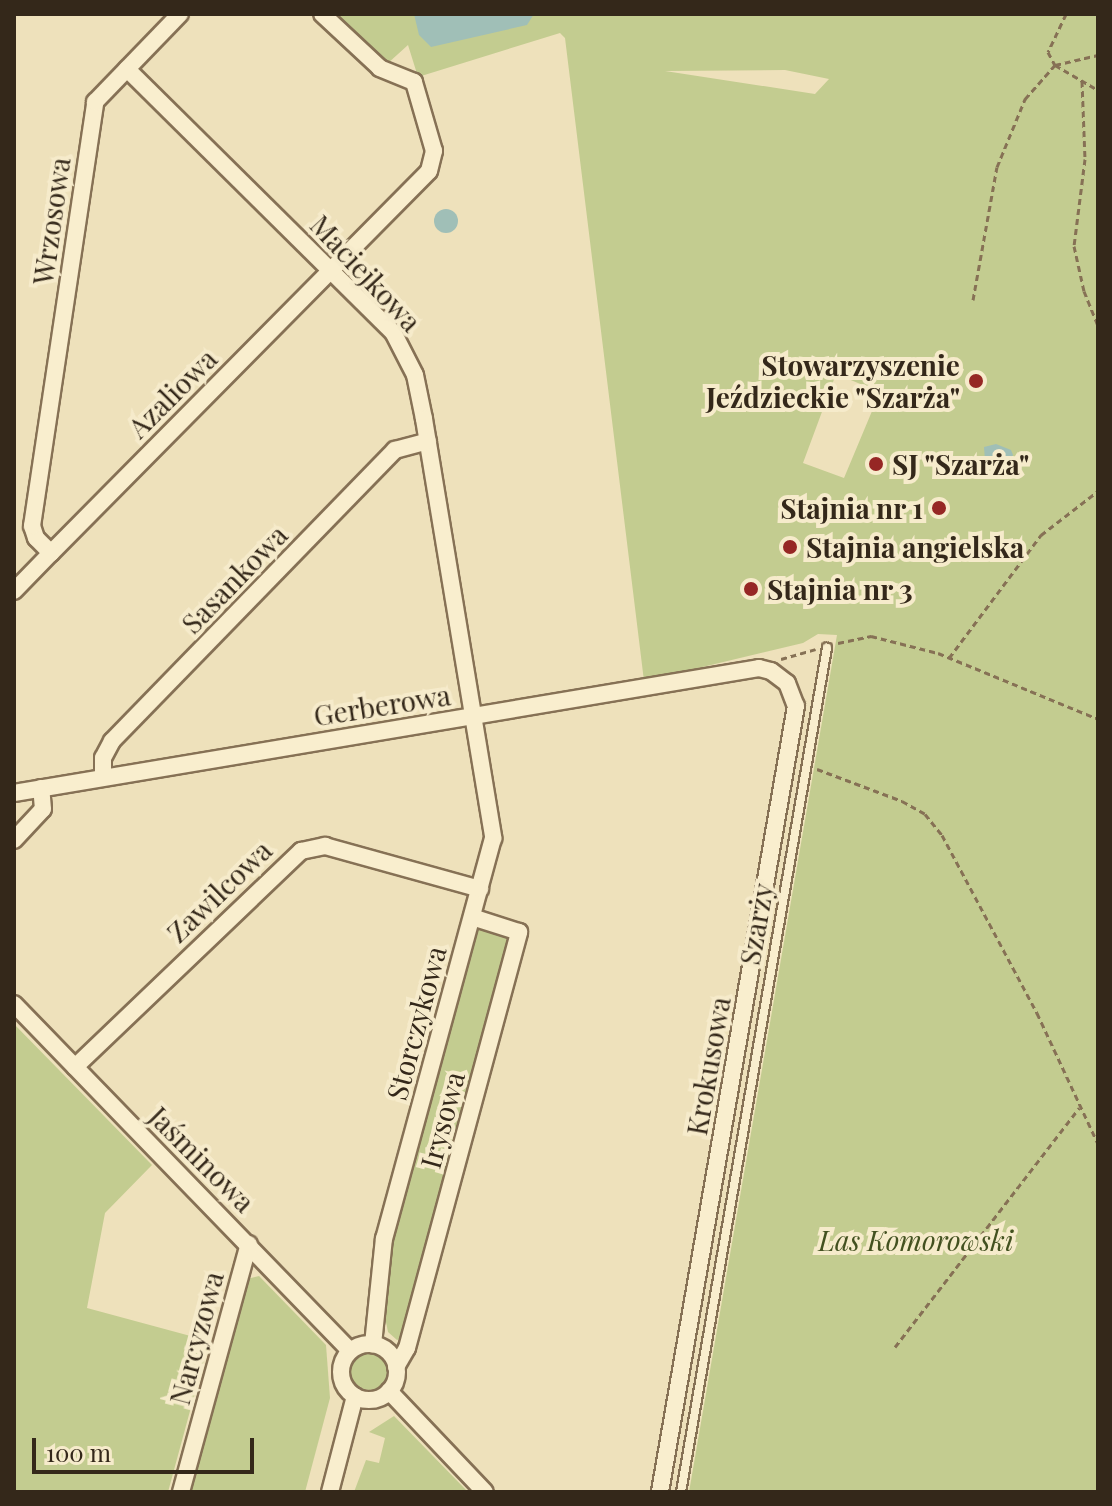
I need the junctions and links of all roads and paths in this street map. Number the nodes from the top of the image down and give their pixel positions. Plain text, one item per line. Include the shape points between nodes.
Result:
1 (180, 14) edge
2 (322, 14) edge
3 (1066, 14) edge
4 (1098, 55) edge
5 (1055, 65) junction
6 (127, 69) junction
7 (1082, 81) junction
8 (1098, 90) edge
9 (331, 270) junction
10 (973, 300) dead end
11 (1098, 326) edge
12 (428, 441) junction
13 (1098, 491) edge
14 (51, 553) junction
15 (14, 591) edge
16 (827, 648) joint
17 (949, 658) junction
18 (759, 668) joint
19 (474, 717) junction
20 (1098, 719) edge
21 (806, 765) junction
22 (103, 777) junction
23 (41, 788) junction
24 (14, 793) edge
25 (14, 840) edge
26 (480, 889) junction
27 (472, 917) junction
28 (14, 1004) edge
29 (75, 1067) junction
30 (1079, 1108) junction
31 (1098, 1144) edge
32 (249, 1244) junction
33 (373, 1344) junction
34 (895, 1347) dead end
35 (350, 1351) junction
36 (396, 1367) junction
37 (389, 1391) junction
38 (355, 1396) junction
39 (181, 1492) edge
40 (330, 1492) edge
41 (485, 1492) edge
42 (660, 1492) edge
43 (681, 1492) edge

1 - 6 street, Wrzosowa
2 - 9 street, Azaliowa via 380,68 414,82 434,151 424,177
3 - 5 path via 1048,52
4 - 5 path
5 - 7 path
5 - 10 path via 1025,99 997,167
6 - 9 street, Maciejkowa
6 - 14 street, Wrzosowa via 95,102 32,526
7 - 8 path
7 - 11 path via 1085,159 1074,246
9 - 12 street, Maciejkowa via 401,343 415,375
9 - 14 street, Azaliowa
12 - 19 street, Maciejkowa
12 - 22 street, Sasankowa via 395,450 112,741 103,758
13 - 17 path via 1041,535
14 - 15 street
16 - 17 path via 871,636
16 - 21 lane, Szarży
17 - 20 path
18 - 19 street, Gerberowa
18 - 42 street, Krokusowa via 782,678 796,706
19 - 22 street, Gerberowa
19 - 26 street, Storczykowa via 493,838
21 - 30 path via 925,814 942,835 1037,1013
21 - 43 lane, Szarży
22 - 23 street, Gerberowa
23 - 24 street, Gerberowa
23 - 25 street via 43,809
26 - 27 street, Storczykowa
26 - 29 street, Zawilcowa via 325,846 301,851
27 - 33 street, Storczykowa via 384,1238
27 - 36 street, Irysowa via 519,932 407,1348
28 - 29 street, Jaśminowa
29 - 32 street, Jaśminowa
30 - 31 path
30 - 34 path
32 - 35 street, Jaśminowa
32 - 39 street, Narcyzowa
33 - 35 street
33 - 36 street via 388,1352
35 - 38 street via 341,1375
36 - 37 street
37 - 38 street via 373,1400
37 - 41 street
38 - 40 street

